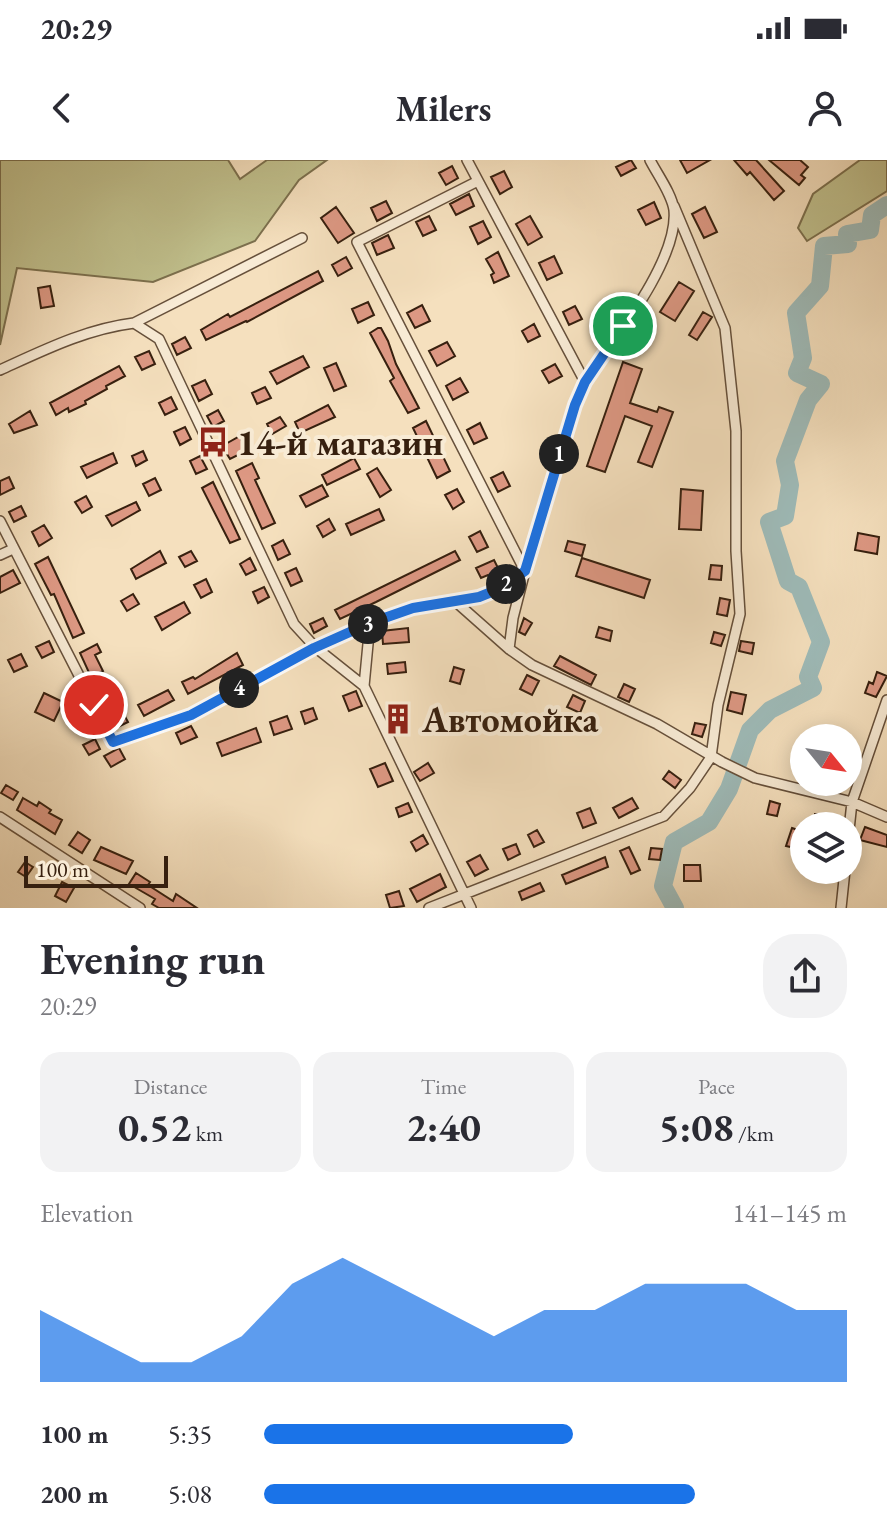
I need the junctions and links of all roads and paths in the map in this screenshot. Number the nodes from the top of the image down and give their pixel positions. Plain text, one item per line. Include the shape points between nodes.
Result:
1 (467, 160) edge
2 (650, 160) edge
3 (478, 181) junction
4 (674, 206) junction
5 (302, 238) dead end
6 (134, 323) junction
7 (0, 370) edge
8 (585, 382) junction
9 (0, 521) edge
10 (13, 549) junction
11 (0, 555) edge
12 (525, 571) junction
13 (456, 602) junction
14 (370, 623) junction
15 (315, 647) junction
16 (509, 649) junction
17 (364, 686) junction
18 (887, 700) edge
19 (711, 757) junction
20 (852, 802) junction
21 (851, 812) edge
22 (0, 817) edge
23 (887, 817) edge
24 (844, 884) edge
25 (464, 893) junction
26 (140, 908) edge
27 (429, 908) edge
28 (471, 908) edge
29 (841, 908) edge

1 - 3 street
2 - 4 street
3 - 8 street
3 - 12 street via 357,242
4 - 8 street via 671,239 659,269
4 - 19 street via 725,328 736,431 740,614
5 - 6 street
6 - 7 street via 80,335
6 - 15 street via 159,339 294,624
8 - 12 street
9 - 10 street
10 - 11 street
10 - 15 street via 95,708 117,740 191,715
12 - 13 street via 499,589
12 - 16 street
13 - 14 street via 413,608
13 - 16 street
14 - 15 street
14 - 17 street
15 - 17 street
16 - 19 street
17 - 25 street
18 - 20 street
19 - 20 street via 755,778
19 - 25 street via 664,816
20 - 21 street
20 - 23 street
22 - 26 street
24 - 29 street
25 - 27 street
25 - 28 street

